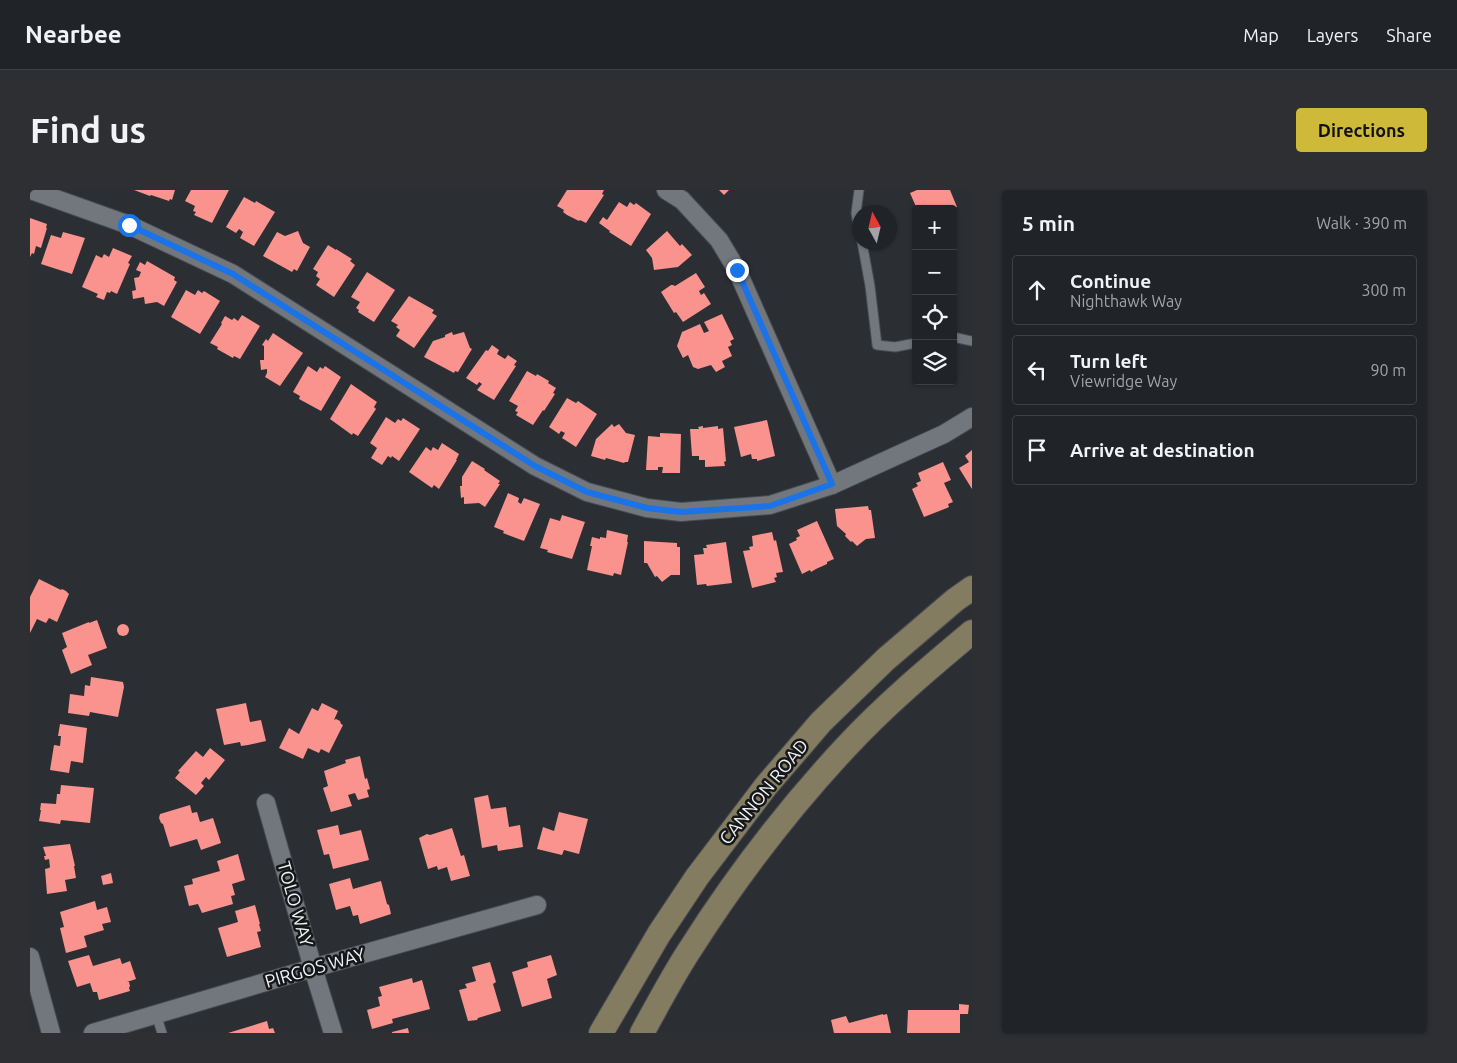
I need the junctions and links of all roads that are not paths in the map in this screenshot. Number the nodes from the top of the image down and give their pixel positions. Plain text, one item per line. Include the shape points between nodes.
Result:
1 (31, 190) edge
2 (666, 190) edge
3 (860, 190) edge
4 (857, 205) edge
5 (863, 250) edge
6 (957, 338) edge
7 (972, 341) edge
8 (912, 344) edge
9 (972, 417) edge
10 (832, 484) junction
11 (972, 588) edge
12 (972, 632) edge
13 (266, 804) dead end
14 (537, 905) dead end
15 (30, 957) edge
16 (313, 968) junction
17 (156, 1014) junction
18 (51, 1033) edge
19 (93, 1033) edge
20 (162, 1033) edge
21 (333, 1033) edge
22 (602, 1033) edge
23 (642, 1033) edge

1 - 10 street via 129,225 233,274 535,466 587,492 647,508 681,512 770,506
2 - 10 street via 682,200 719,240 737,270
3 - 4 lane
5 - 8 lane via 877,345 895,347
6 - 7 lane
9 - 10 street via 944,434
11 - 22 main road, CANNON ROAD via 886,659 821,722 766,786 696,877 658,934
12 - 23 main road, CANNON ROAD via 910,685 847,746 793,808 725,897 688,952
13 - 16 street, TOLO WAY
14 - 16 street, PIRGOS WAY
15 - 18 street
16 - 17 street, PIRGOS WAY
16 - 21 street, TOLO WAY
17 - 19 street, PIRGOS WAY
17 - 20 lane

